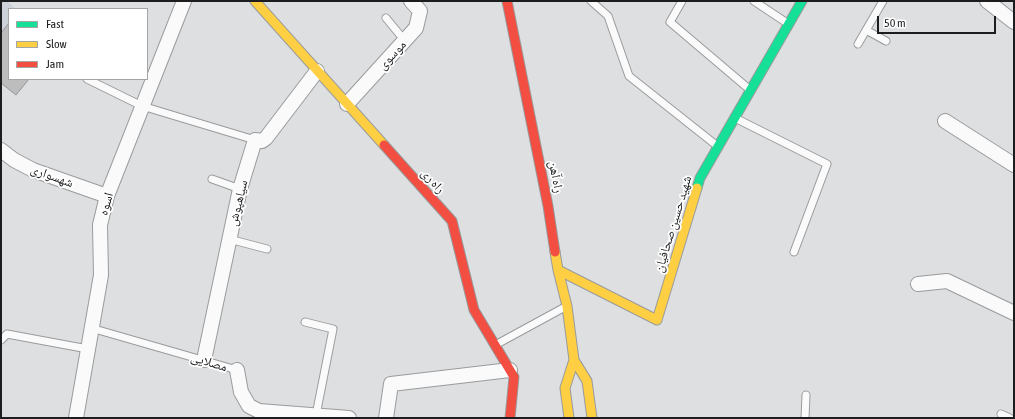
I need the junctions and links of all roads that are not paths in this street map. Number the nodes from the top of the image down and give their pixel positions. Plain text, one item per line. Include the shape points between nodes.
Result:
1 (184, 1) edge
2 (255, 1) edge
3 (411, 1) edge
4 (591, 1) edge
5 (682, 1) edge
6 (754, 1) edge
7 (802, 1) edge
8 (883, 1) edge
9 (987, 1) edge
10 (509, 4) edge
11 (386, 18) dead end
12 (1014, 22) edge
13 (789, 24) junction
14 (866, 30) junction
15 (405, 41) junction
16 (886, 41) dead end
17 (858, 44) dead end
18 (317, 71) junction
19 (89, 80) edge
20 (751, 90) junction
21 (347, 104) junction
22 (142, 106) junction
23 (735, 118) junction
24 (945, 121) dead end
25 (256, 140) junction
26 (718, 147) junction
27 (1, 150) edge
28 (1014, 165) edge
29 (212, 179) dead end
30 (240, 189) junction
31 (107, 196) junction
32 (229, 239) junction
33 (267, 249) dead end
34 (794, 252) dead end
35 (558, 270) junction
36 (918, 284) dead end
37 (566, 306) junction
38 (1014, 313) edge
39 (305, 322) dead end
40 (92, 328) junction
41 (1, 340) edge
42 (495, 345) junction
43 (88, 349) junction
44 (204, 360) junction
45 (574, 360) junction
46 (237, 370) joint
47 (510, 370) junction
48 (806, 395) dead end
49 (248, 412) edge
50 (1002, 414) dead end
51 (316, 415) junction
52 (76, 418) edge
53 (350, 418) edge
54 (386, 418) edge
55 (510, 418) edge
56 (570, 418) edge
57 (592, 418) edge
58 (805, 418) edge
59 (1010, 418) edge

1 - 22 street, اسوه
2 - 18 street, راه ری
3 - 15 street, موسوی via 420,12 416,28
4 - 26 lane via 608,16 629,76
5 - 20 lane via 670,22
6 - 13 lane
7 - 13 street, شهید حسین صحافیان
8 - 14 lane
9 - 12 street
10 - 35 street, راه آهن
11 - 15 lane
13 - 20 street, شهید حسین صحافیان
14 - 16 lane
14 - 17 lane
15 - 21 street, موسوی
18 - 21 street, راه ری
18 - 25 street via 266,138 262,141
19 - 22 lane
20 - 23 street, شهید حسین صحافیان
21 - 42 street, راه ری via 452,221 474,310
22 - 25 lane
22 - 31 street, اسوه
23 - 26 street, شهید حسین صحافیان
23 - 34 lane via 827,164
24 - 28 street
25 - 30 street, سیاهپوش
26 - 35 street, شهید حسین صحافیان via 700,178 657,320
27 - 31 street, شهسواری via 33,170
29 - 30 lane
30 - 32 street, سیاهپوش
31 - 40 street, اسوه via 100,225 101,275
32 - 33 lane
32 - 44 street, سیاهپوش
35 - 37 street, راه آهن
36 - 38 street via 947,281
37 - 42 lane
37 - 45 street, راه آهن
39 - 51 lane via 333,329
40 - 43 street, اسوه
40 - 44 lane, مصلایی
41 - 43 lane via 7,334
42 - 47 street, راه ری
43 - 52 street, اسوه
44 - 46 lane, مصلایی
45 - 56 street, راه آهن via 565,388
45 - 57 street, راه آهن via 587,381
46 - 49 street, مصلایی
47 - 54 street via 391,384
47 - 55 street, راه ری via 514,377
48 - 58 lane
49 - 51 street, مصلایی
50 - 59 lane
51 - 53 street, مصلایی

